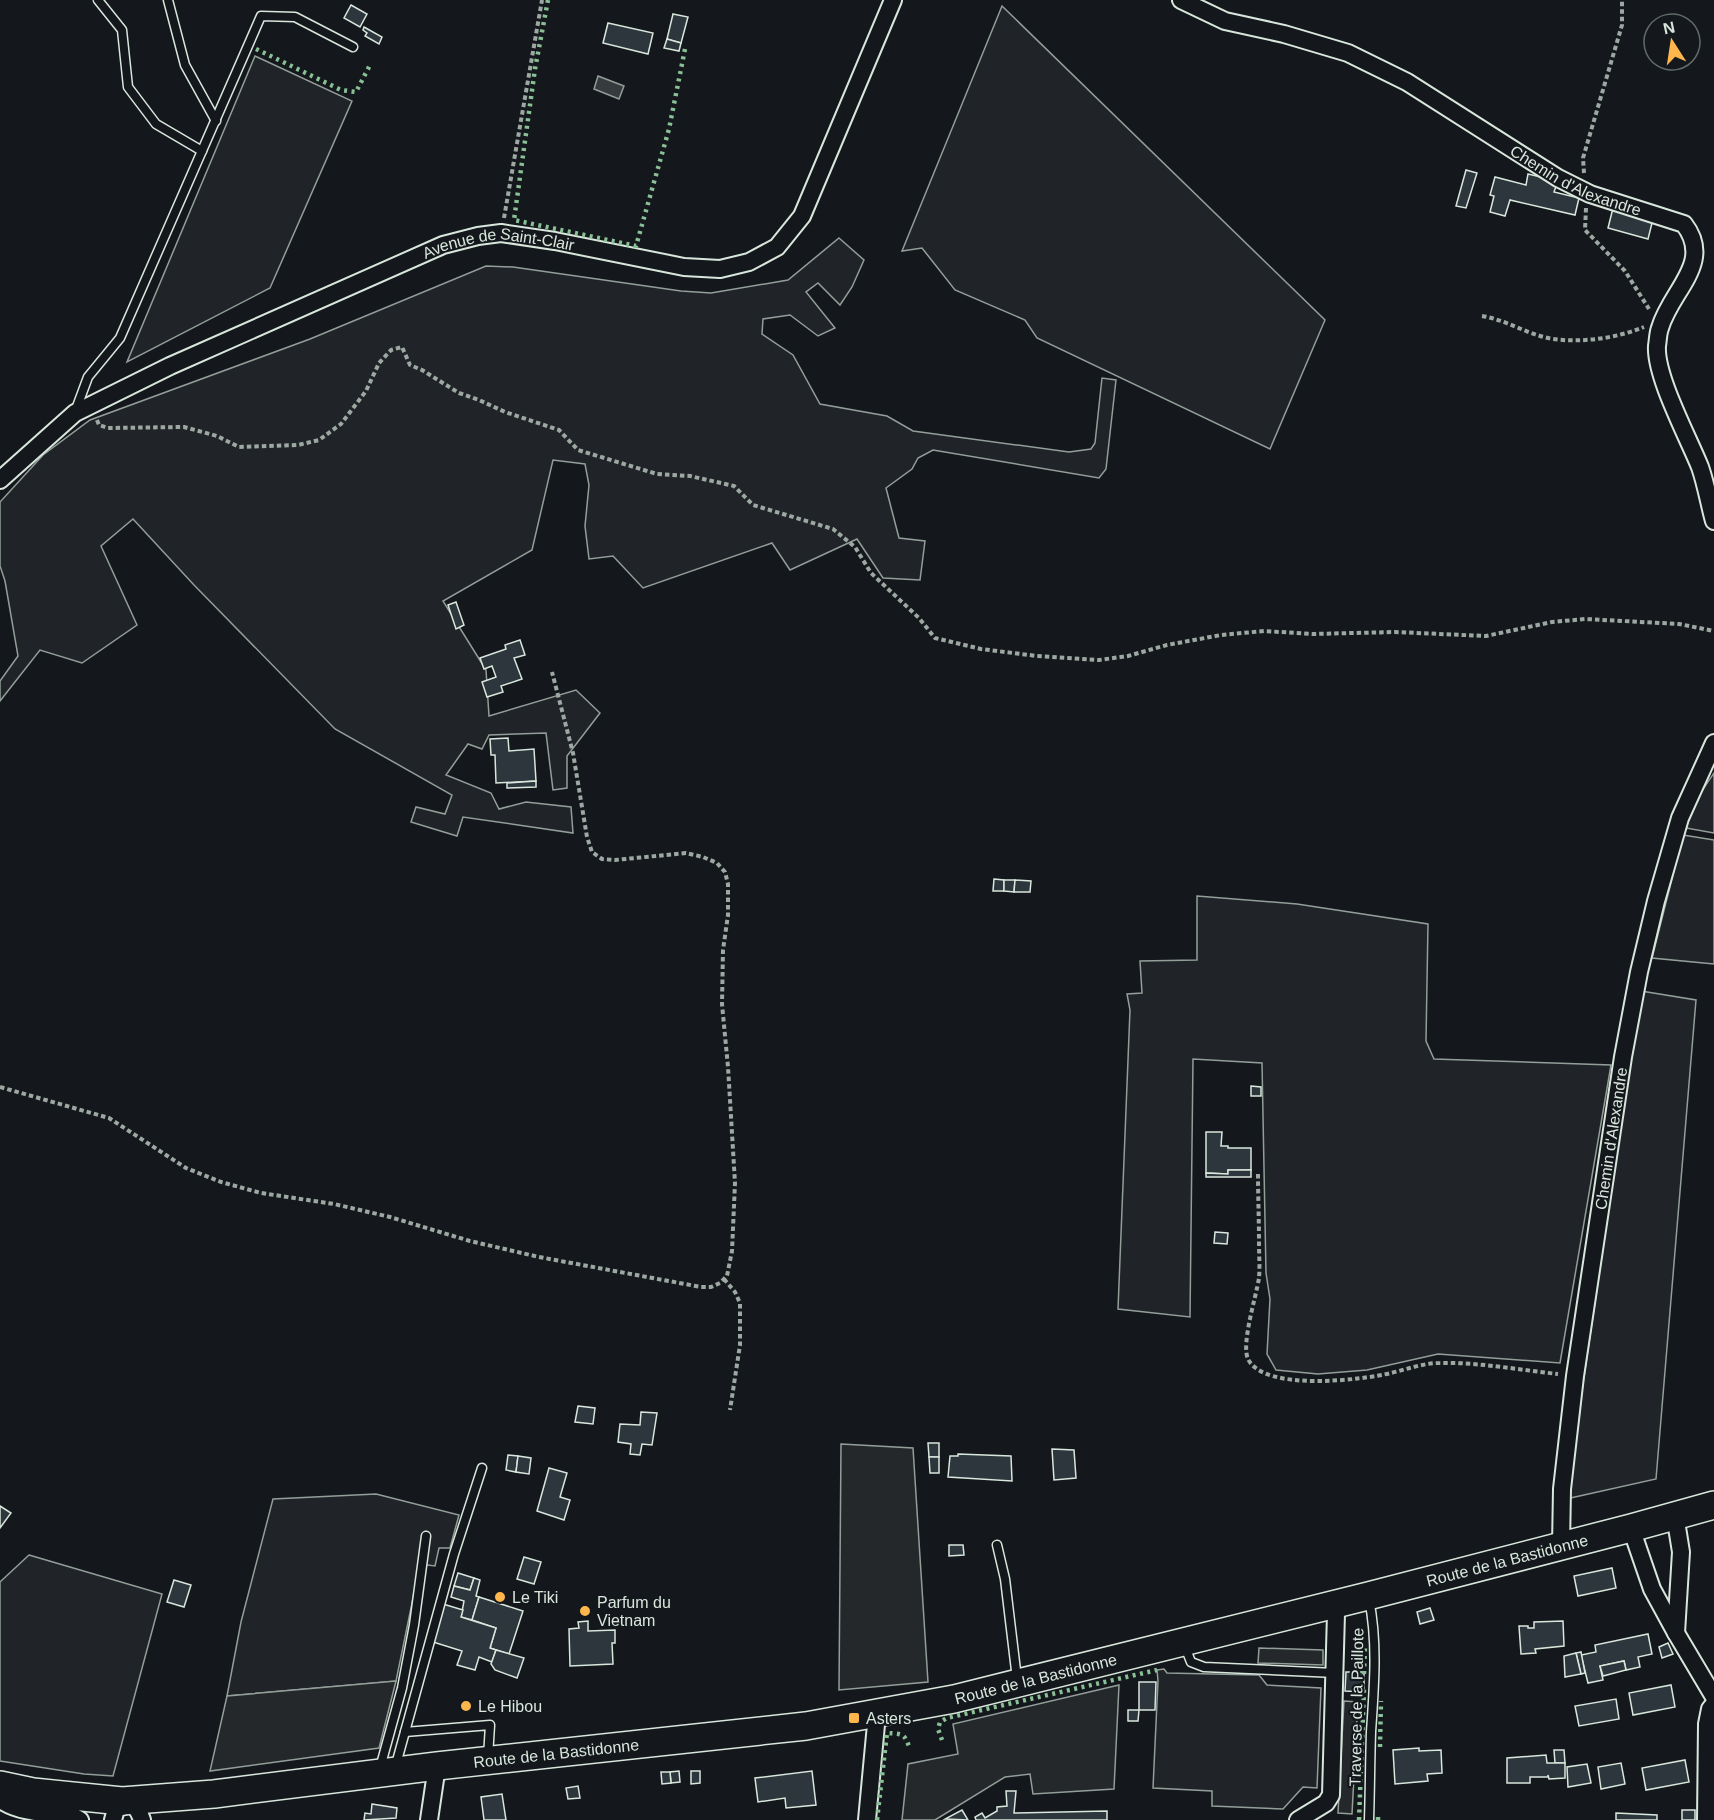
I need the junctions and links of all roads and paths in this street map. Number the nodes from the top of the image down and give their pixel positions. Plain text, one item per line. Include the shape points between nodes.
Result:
1 (98, 0) edge
2 (168, 0) edge
3 (542, 0) edge
4 (893, 0) edge
5 (1181, 0) edge
6 (1622, 0) edge
7 (353, 47) dead end
8 (216, 121) junction
9 (202, 151) junction
10 (1586, 192) junction
11 (501, 233) junction
12 (1482, 316) dead end
13 (1657, 324) junction
14 (94, 403) junction
15 (75, 412) junction
16 (0, 480) edge
17 (1714, 521) edge
18 (1714, 631) edge
19 (552, 672) dead end
20 (1714, 743) edge
21 (0, 1087) edge
22 (1258, 1174) dead end
23 (724, 1279) junction
24 (1575, 1376) junction
25 (730, 1410) dead end
26 (482, 1468) dead end
27 (1714, 1505) edge
28 (1675, 1515) junction
29 (1631, 1528) junction
30 (426, 1536) dead end
31 (998, 1545) dead end
32 (1561, 1546) junction
33 (1368, 1596) junction
34 (1334, 1605) junction
35 (1676, 1634) junction
36 (1183, 1641) junction
37 (1336, 1673) junction
38 (1018, 1682) junction
39 (1714, 1697) edge
40 (1714, 1704) edge
41 (877, 1714) junction
42 (405, 1732) junction
43 (488, 1760) junction
44 (437, 1766) junction
45 (386, 1773) junction
46 (343, 1777) junction
47 (0, 1785) edge
48 (0, 1792) edge
49 (0, 1799) edge
50 (127, 1811) edge
51 (76, 1816) edge
52 (429, 1820) edge
53 (867, 1820) edge
54 (1298, 1820) edge
55 (1369, 1820) edge
56 (1706, 1820) edge

1 - 9 lane via 122,30 128,87 156,124
2 - 8 lane via 185,65
3 - 11 path
4 - 11 street, Avenue de Saint-Clair via 802,216 777,247 749,262 720,269 684,267
5 - 10 street, Chemin d'Alexandre via 1225,21 1348,53 1407,81
6 - 10 path via 1622,25 1583,158
7 - 8 lane via 295,17 261,16
8 - 9 lane
9 - 15 lane via 120,338 88,377
10 - 13 path via 1585,230 1626,271
10 - 13 street, Chemin d'Alexandre via 1684,224 1695,236 1699,252 1696,269
11 - 14 street, Avenue de Saint-Clair via 443,245
12 - 13 path via 1551,339 1587,339
13 - 17 street, Chemin d'Alexandre via 1663,378 1700,469
14 - 15 street, Avenue de Saint-Clair
14 - 18 path via 99,425 108,428 184,427 239,447 298,445 319,440 341,424 366,391 379,363 391,350 402,347 410,365 459,393 559,430 578,450 657,474 690,476 734,486 753,505 833,529 855,547 871,573 935,638 981,649 1099,660 1221,635 1264,631 1486,636 1552,622 1585,620 1679,624
15 - 16 street, Avenue de Saint-Clair
19 - 23 path via 592,852 602,859 615,860 686,853 703,856 725,872 728,915 722,1004 735,1183 732,1251
20 - 24 street, Chemin d'Alexandre via 1680,818 1639,972
21 - 23 path via 110,1118 186,1168 261,1193 334,1204 470,1241 597,1268 701,1287 711,1287
22 - 24 path via 1259,1277 1246,1346 1247,1358 1254,1367 1290,1380 1316,1382 1348,1380 1439,1362
23 - 25 path via 740,1303 740,1345
24 - 32 street, Chemin d'Alexandre via 1562,1489
26 - 42 lane
27 - 28 main road, Route de la Bastidonne
28 - 29 main road, Route de la Bastidonne
28 - 35 street via 1681,1552
29 - 32 main road, Route de la Bastidonne
29 - 35 street via 1650,1583
30 - 45 lane
31 - 38 lane
32 - 33 main road, Route de la Bastidonne
33 - 34 main road, Route de la Bastidonne
33 - 55 lane, Traverse de la Paillote via 1376,1653
34 - 36 main road, Route de la Bastidonne
34 - 37 street
35 - 39 street
36 - 37 lane via 1191,1662 1203,1667
36 - 38 main road, Route de la Bastidonne
37 - 54 street via 1331,1795 1326,1803
38 - 41 main road, Route de la Bastidonne
40 - 56 street via 1707,1724
41 - 43 main road, Route de la Bastidonne via 806,1726
41 - 53 street
42 - 43 lane via 490,1725
42 - 45 lane
43 - 44 main road, Route de la Bastidonne
44 - 45 main road, Route de la Bastidonne
44 - 52 street
45 - 46 main road, Route de la Bastidonne
46 - 50 main road, Route de la Bastidonne via 214,1794
46 - 50 main road, Route de la Bastidonne via 269,1793
47 - 50 main road, Route de la Bastidonne
48 - 51 main road, Route de la Bastidonne
49 - 51 street via 34,1811
50 - 51 main road, Route de la Bastidonne

